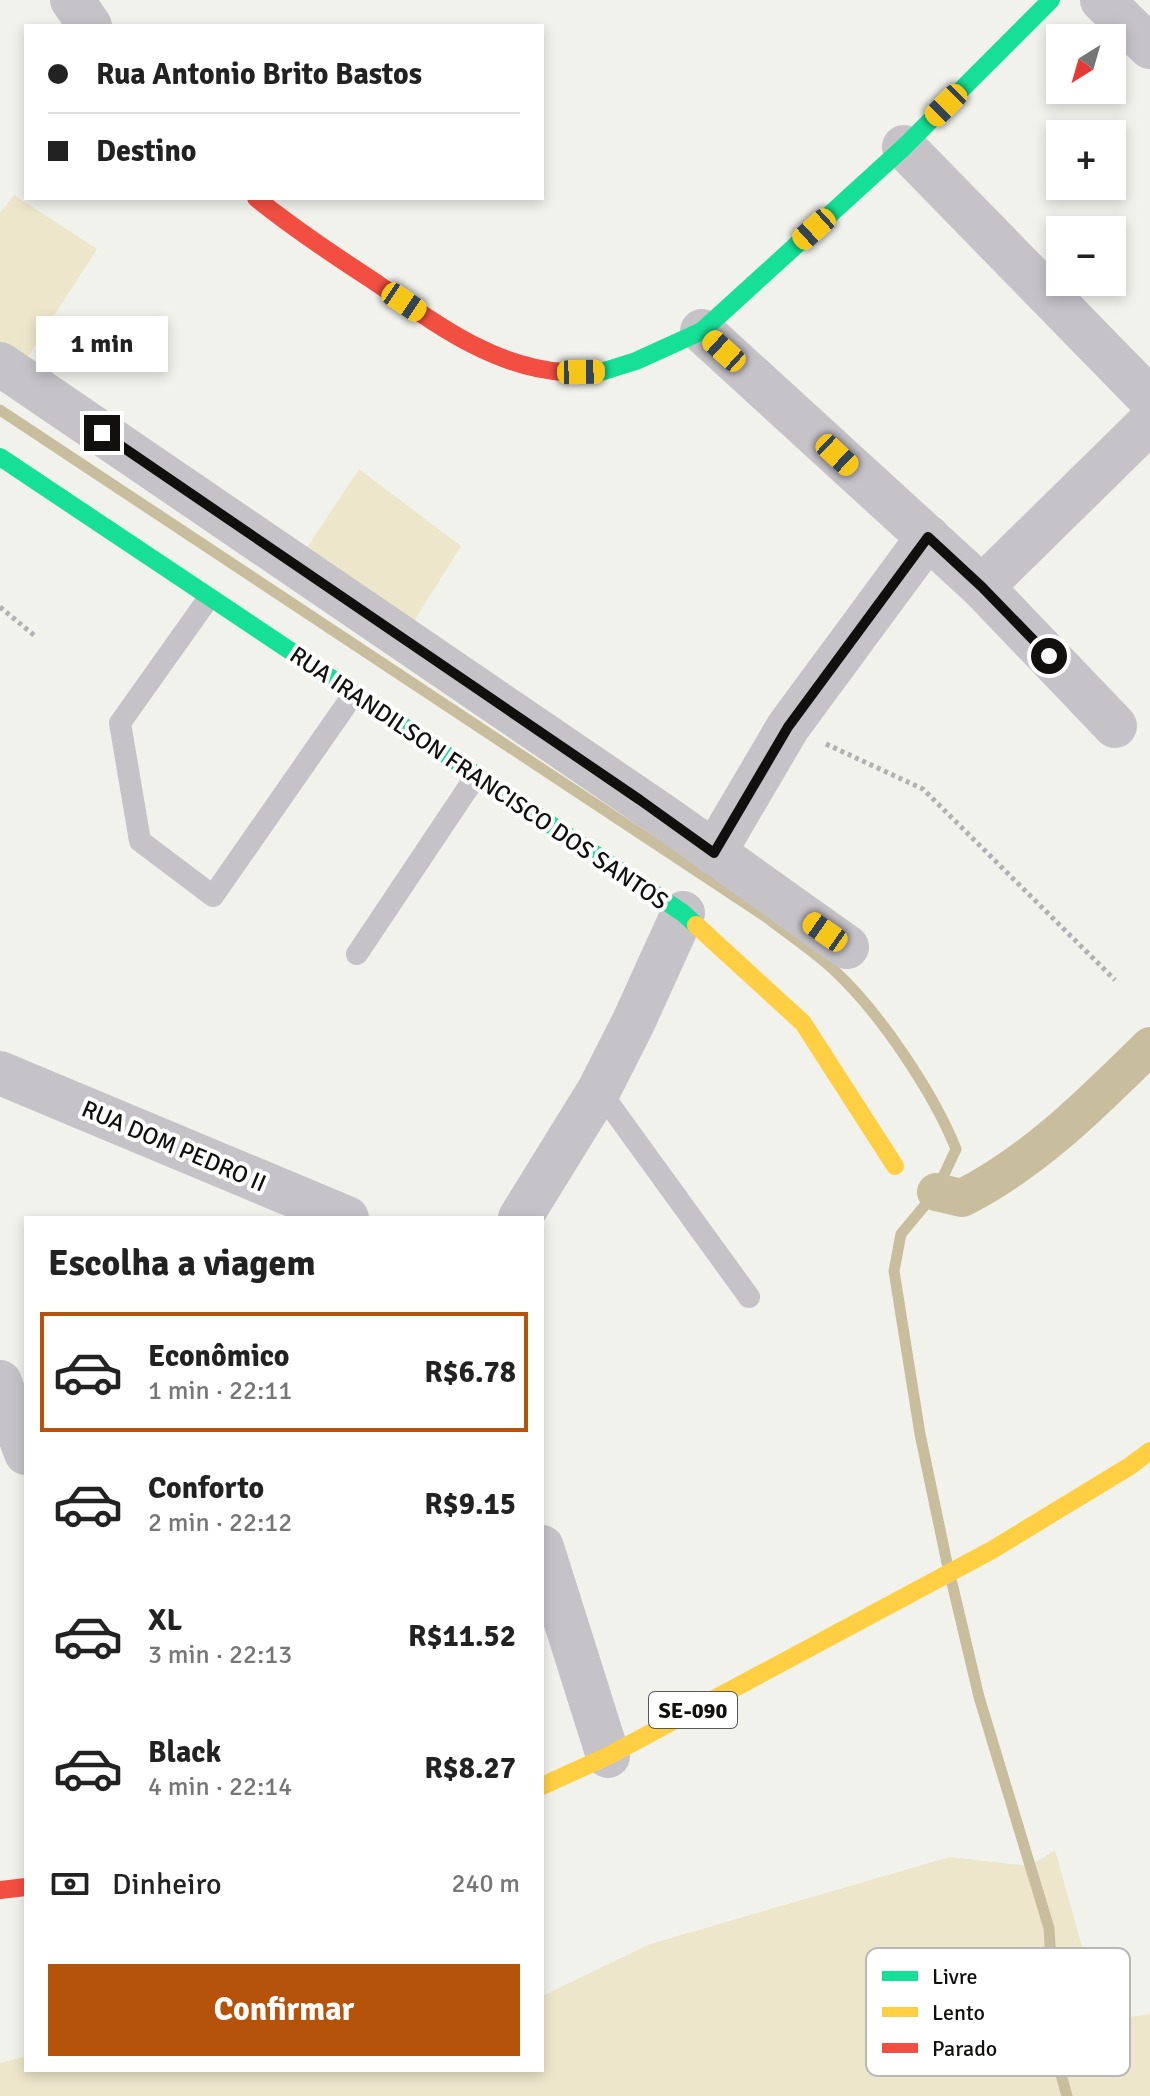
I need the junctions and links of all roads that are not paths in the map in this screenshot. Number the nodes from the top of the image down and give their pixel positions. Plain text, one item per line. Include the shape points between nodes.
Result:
1 (72, 0) edge
2 (1051, 0) edge
3 (1102, 0) edge
4 (89, 24) edge
5 (1150, 47) edge
6 (904, 147) junction
7 (258, 200) edge
8 (702, 331) junction
9 (0, 364) edge
10 (1150, 399) edge
11 (1150, 422) edge
12 (0, 457) edge
13 (928, 537) junction
14 (982, 587) junction
15 (208, 599) junction
16 (353, 695) junction
17 (1115, 726) dead end
18 (476, 776) junction
19 (714, 853) junction
20 (683, 913) junction
21 (847, 947) dead end
22 (357, 954) dead end
23 (0, 1073) edge
24 (599, 1090) junction
25 (895, 1166) dead end
26 (342, 1216) edge
27 (521, 1216) edge
28 (749, 1297) dead end
29 (1150, 1451) edge
30 (544, 1553) edge
31 (608, 1756) junction
32 (544, 1785) edge
33 (24, 1887) edge
34 (0, 1890) edge

1 - 4 street
2 - 6 street
3 - 5 street
6 - 8 street
6 - 10 street
7 - 8 street via 452,334 506,361 560,372 601,372
8 - 13 street
9 - 19 street
11 - 14 street
12 - 15 street, RUA IRANDILSON FRANCISCO DOS SANTOS
13 - 14 street
13 - 19 street via 788,727
14 - 17 street
15 - 16 street, RUA IRANDILSON FRANCISCO DOS SANTOS
15 - 16 lane via 120,723 140,841 213,896
16 - 18 street, RUA IRANDILSON FRANCISCO DOS SANTOS
18 - 20 street, RUA IRANDILSON FRANCISCO DOS SANTOS
18 - 22 lane
19 - 21 street
20 - 24 street
20 - 25 street, RUA IRANDILSON FRANCISCO DOS SANTOS via 803,1023
23 - 26 street, RUA DOM PEDRO II
24 - 27 street
24 - 28 lane
29 - 31 street, SE-090 via 992,1550
30 - 31 street
31 - 32 street, SE-090
33 - 34 street

